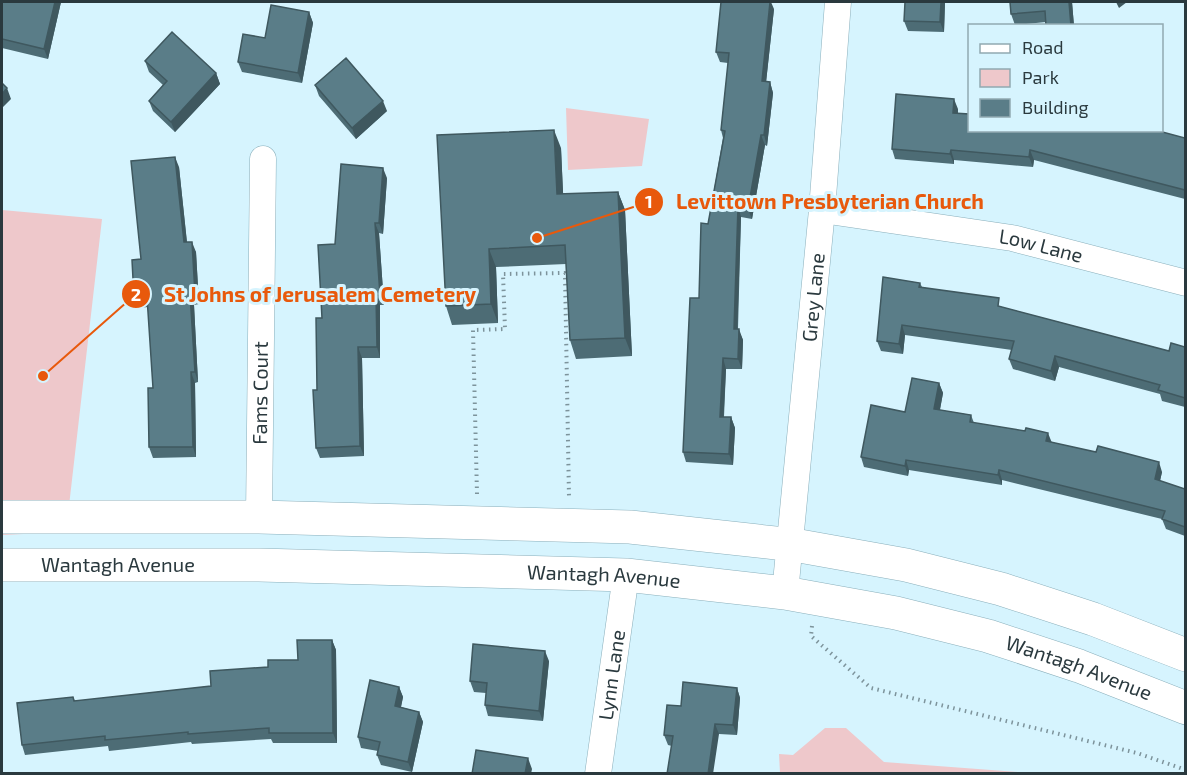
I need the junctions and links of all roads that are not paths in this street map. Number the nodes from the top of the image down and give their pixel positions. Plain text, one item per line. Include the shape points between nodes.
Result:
1 (838, 2) edge
2 (263, 159) dead end
3 (822, 210) junction
4 (1185, 283) edge
5 (2, 517) edge
6 (259, 517) junction
7 (790, 545) junction
8 (2, 565) edge
9 (626, 575) junction
10 (801, 596) junction
11 (1185, 655) edge
12 (1185, 708) edge
13 (598, 774) edge

1 - 3 street, Grey Lane
2 - 6 street, Fams Court
3 - 4 street, Low Lane via 1012,238
3 - 7 street, Grey Lane
5 - 6 main road
6 - 7 main road via 630,526
7 - 10 street, Grey Lane
7 - 11 main road via 906,565 1001,589
8 - 9 main road, Wantagh Avenue via 259,565
9 - 10 main road, Wantagh Avenue
9 - 13 street, Lynn Lane
10 - 12 main road, Wantagh Avenue via 896,613 988,636 1079,666

